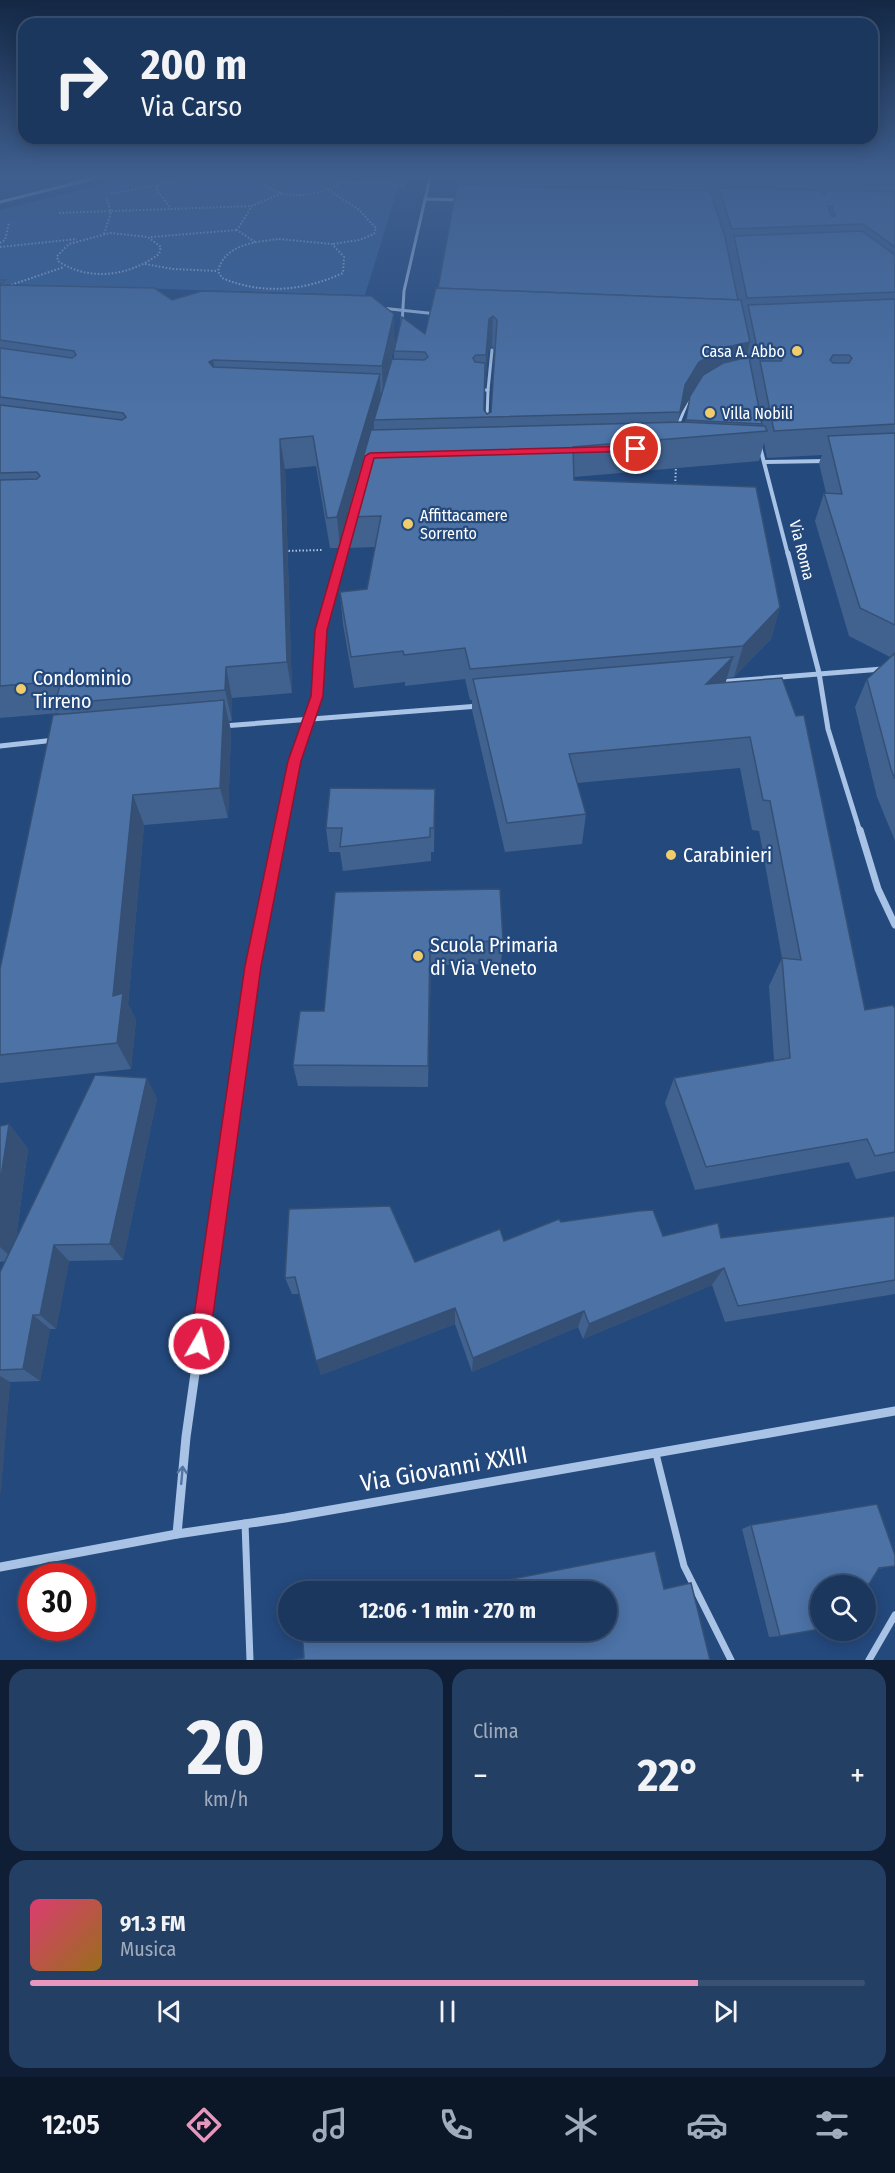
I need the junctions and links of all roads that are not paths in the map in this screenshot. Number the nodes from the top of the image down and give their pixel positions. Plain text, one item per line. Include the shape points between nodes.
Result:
1 (412, 255) edge
2 (380, 308) edge
3 (403, 311) junction
4 (445, 314) edge
5 (402, 329) edge
6 (492, 350) edge
7 (477, 390) edge
8 (488, 390) junction
9 (700, 391) edge
10 (487, 421) edge
11 (759, 441) edge
12 (677, 448) edge
13 (751, 452) dead end
14 (761, 452) junction
15 (836, 460) edge
16 (765, 462) junction
17 (351, 528) edge
18 (895, 668) edge
19 (819, 673) junction
20 (706, 683) edge
21 (491, 704) edge
22 (309, 720) junction
23 (210, 727) edge
24 (62, 740) edge
25 (0, 746) edge
26 (895, 925) edge
27 (895, 1411) edge
28 (656, 1454) junction
29 (245, 1523) junction
30 (177, 1534) junction
31 (0, 1567) edge
32 (895, 1615) edge
33 (250, 1660) edge
34 (731, 1660) edge
35 (869, 1660) edge

1 - 3 street
2 - 3 street
3 - 4 street
3 - 5 street
6 - 8 lane
7 - 8 lane
8 - 10 lane
9 - 12 lane via 687,402 680,419
11 - 14 street, Via Roma
13 - 14 street
14 - 16 street, Via Roma
15 - 16 street
16 - 19 street, Via Roma
17 - 22 street via 319,641 319,686
18 - 19 street
19 - 20 street
19 - 26 street, Via Roma via 828,729 878,889
21 - 22 street
22 - 23 street
30 -> 22 street via 186,1437 253,966 295,761
24 - 25 street
27 - 28 street, Via Giovanni XXIII
28 - 29 street, Via Giovanni XXIII
28 - 34 lane via 684,1566
29 - 30 street, Via Giovanni XXIII
29 - 33 lane
30 - 31 street, Via Giovanni XXIII
32 - 35 lane

